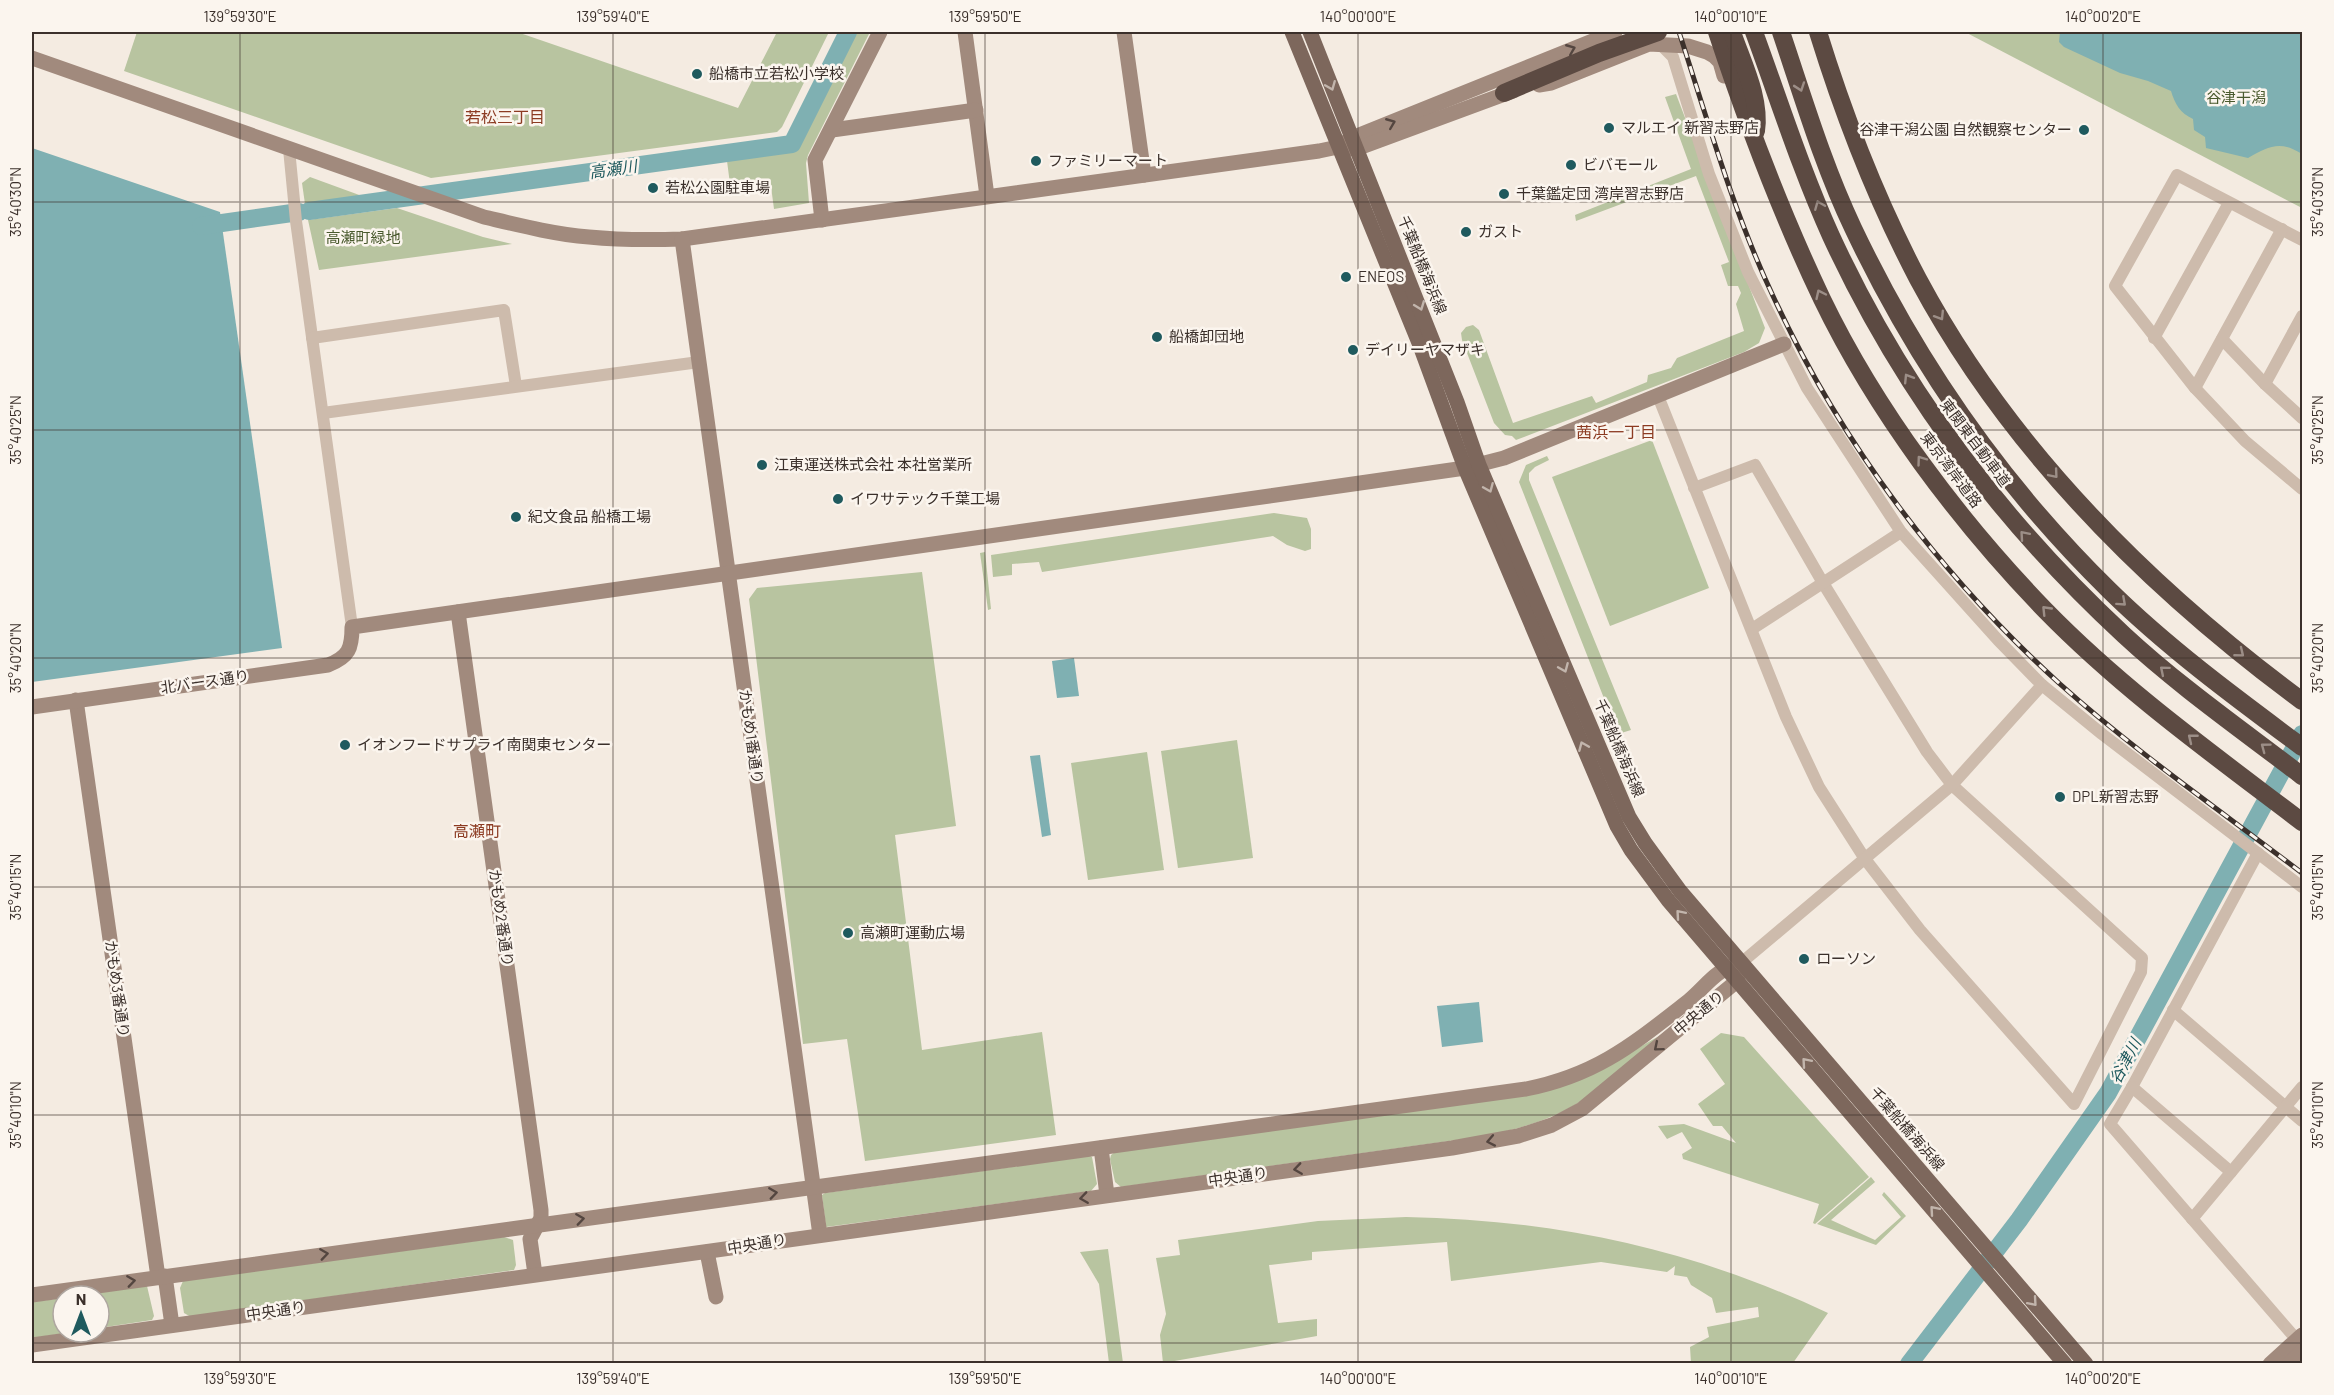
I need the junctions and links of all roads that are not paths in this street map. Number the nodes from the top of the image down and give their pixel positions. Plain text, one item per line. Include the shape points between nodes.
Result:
1 (880, 32) edge
2 (965, 32) edge
3 (1124, 32) edge
4 (1292, 32) edge
5 (1310, 32) edge
6 (1615, 32) edge
7 (1717, 32) edge
8 (1732, 32) edge
9 (1755, 32) edge
10 (1781, 32) edge
11 (1806, 32) edge
12 (1818, 32) edge
13 (1659, 38) edge
14 (1688, 46) junction
15 (32, 58) edge
16 (1680, 81) junction
17 (1504, 93) joint
18 (1743, 109) junction
19 (976, 110) junction
20 (832, 130) junction
21 (1755, 142) junction
22 (1354, 144) junction
23 (1338, 147) junction
24 (290, 149) junction
25 (1144, 175) junction
26 (987, 196) junction
27 (2229, 203) junction
28 (822, 220) junction
29 (2282, 229) junction
30 (682, 239) junction
31 (2302, 240) edge
32 (1918, 279) junction
33 (2302, 316) edge
34 (312, 338) junction
35 (2154, 338) junction
36 (2222, 339) junction
37 (1784, 344) junction
38 (699, 362) junction
39 (2265, 384) junction
40 (516, 386) junction
41 (2195, 388) junction
42 (1658, 396) junction
43 (323, 413) junction
44 (2302, 418) edge
45 (1472, 466) junction
46 (1694, 488) junction
47 (2302, 489) edge
48 (1900, 532) junction
49 (729, 573) junction
50 (1823, 583) junction
51 (458, 612) junction
52 (352, 627) junction
53 (1752, 629) junction
54 (2042, 685) junction
55 (2299, 698) edge
56 (76, 700) junction
57 (32, 706) edge
58 (2302, 747) edge
59 (2302, 776) edge
60 (1952, 785) junction
61 (2300, 820) edge
62 (2258, 853) junction
63 (1865, 860) junction
64 (2302, 887) edge
65 (1741, 963) junction
66 (1725, 966) junction
67 (1737, 981) junction
68 (2173, 1010) junction
69 (2132, 1087) junction
70 (2302, 1087) edge
71 (2286, 1107) junction
72 (2302, 1121) edge
73 (1101, 1148) junction
74 (2231, 1172) junction
75 (814, 1188) junction
76 (1107, 1195) junction
77 (2192, 1219) junction
78 (538, 1225) junction
79 (820, 1235) junction
80 (1977, 1248) junction
81 (707, 1252) junction
82 (1989, 1264) junction
83 (535, 1274) junction
84 (162, 1277) junction
85 (32, 1295) edge
86 (716, 1298) dead end
87 (172, 1325) junction
88 (32, 1345) edge
89 (2301, 1346) edge
90 (2065, 1364) edge
91 (2086, 1364) edge
92 (2270, 1364) edge
93 (2289, 1364) edge

1 - 20 street
2 - 19 street
3 - 25 street
4 - 23 main road, 千葉船橋海浜線
5 -> 22 main road, 千葉船橋海浜線
22 -> 6 street
7 - 18 highway, 東京湾岸道路
8 - 21 highway via 1754,98 1758,119
59 -> 9 highway, 東関東自動車道 via 2125,636 2068,582 2006,513 1930,413 1870,312 1831,235
10 -> 58 highway, 東関東自動車道 via 1822,154 1852,225 1902,324 1986,452 2109,590 2240,701
11 - 32 highway via 1849,147
12 - 32 highway via 1866,164
13 - 14 street
13 - 16 street via 1672,57
13 - 17 highway via 1599,53
14 - 16 street via 1678,61
14 - 18 street via 1720,62 1733,100
15 - 24 street
16 - 37 street via 1735,240
17 - 22 street
18 - 21 highway, 東京湾岸道路
19 - 20 street
19 - 26 street
20 - 28 street via 815,160
61 -> 21 highway, 東京湾岸道路 via 2079,643 1953,504 1899,431 1823,301
22 - 23 street
22 -> 45 main road, 千葉船橋海浜線 via 1457,402
23 - 25 street
23 - 45 main road, 千葉船橋海浜線
24 - 30 street via 484,217 588,237
24 - 34 street
25 - 26 street
26 - 28 street
27 - 29 street
27 - 35 street
27 - 35 street via 2177,176 2115,286
28 - 30 street
29 - 31 street
29 - 36 street
30 - 38 street, かもめ1番通り
32 -> 55 highway via 1984,385 2071,494 2166,591
33 - 39 street
34 - 40 street via 504,310
34 - 43 street
35 - 41 street
36 - 39 street
36 - 41 street
37 - 42 street
37 - 48 street via 1807,388
38 - 40 street
38 - 49 street, かもめ1番通り
39 - 44 street
40 - 43 street
41 - 47 street via 2245,441
42 - 45 street via 1504,458
42 - 46 street
43 - 52 street
45 - 49 street
45 -> 65 main road, 千葉船橋海浜線 via 1629,817 1680,891
66 -> 45 main road, 千葉船橋海浜線 via 1668,900 1617,826
46 - 50 street via 1755,465
46 - 53 street
48 - 50 street
48 - 54 street
49 - 51 street
49 - 75 street, かもめ1番通り
50 - 53 street
50 - 60 street via 1927,752
51 - 52 street
51 - 78 street, かもめ2番通り via 541,1210
52 - 56 street, 北バース通り via 351,650 328,665
53 - 63 street via 1786,717 1819,787
54 - 60 street
54 - 62 street
56 - 57 street, 北バース通り
56 - 84 street, かもめ3番通り
60 - 63 street
60 - 63 street via 2142,958 2141,972 2074,1104 1920,930
62 - 64 street
62 - 68 street
63 - 65 street
65 - 66 street, 中央通り
65 - 67 street, 中央通り
65 - 80 main road, 千葉船橋海浜線
66 - 67 main road, 千葉船橋海浜線
66 - 73 street, 中央通り via 1631,1046 1569,1078 1526,1089
67 -> 76 street, 中央通り via 1596,1099 1552,1125 1471,1145
80 -> 67 main road, 千葉船橋海浜線
68 - 69 street
68 - 71 street
69 - 74 street
69 - 77 street via 2110,1124
70 - 71 street
71 - 72 street
71 - 74 street
73 - 75 street, 中央通り
73 - 76 street
74 - 77 street
78 -> 75 street, 中央通り
75 - 79 street, かもめ1番通り
76 -> 79 street, 中央通り
77 - 89 street
78 - 83 street, かもめ2番通り via 530,1239
84 -> 78 street, 中央通り
79 - 81 street, 中央通り
80 - 82 main road, 千葉船橋海浜線
81 - 83 street, 中央通り
81 - 86 street
82 - 90 main road, 千葉船橋海浜線
82 -> 91 main road, 千葉船橋海浜線
83 - 87 street, 中央通り
85 -> 84 street, 中央通り
84 - 87 street, かもめ3番通り
87 - 88 street, 中央通り
89 - 92 street
89 - 93 street

